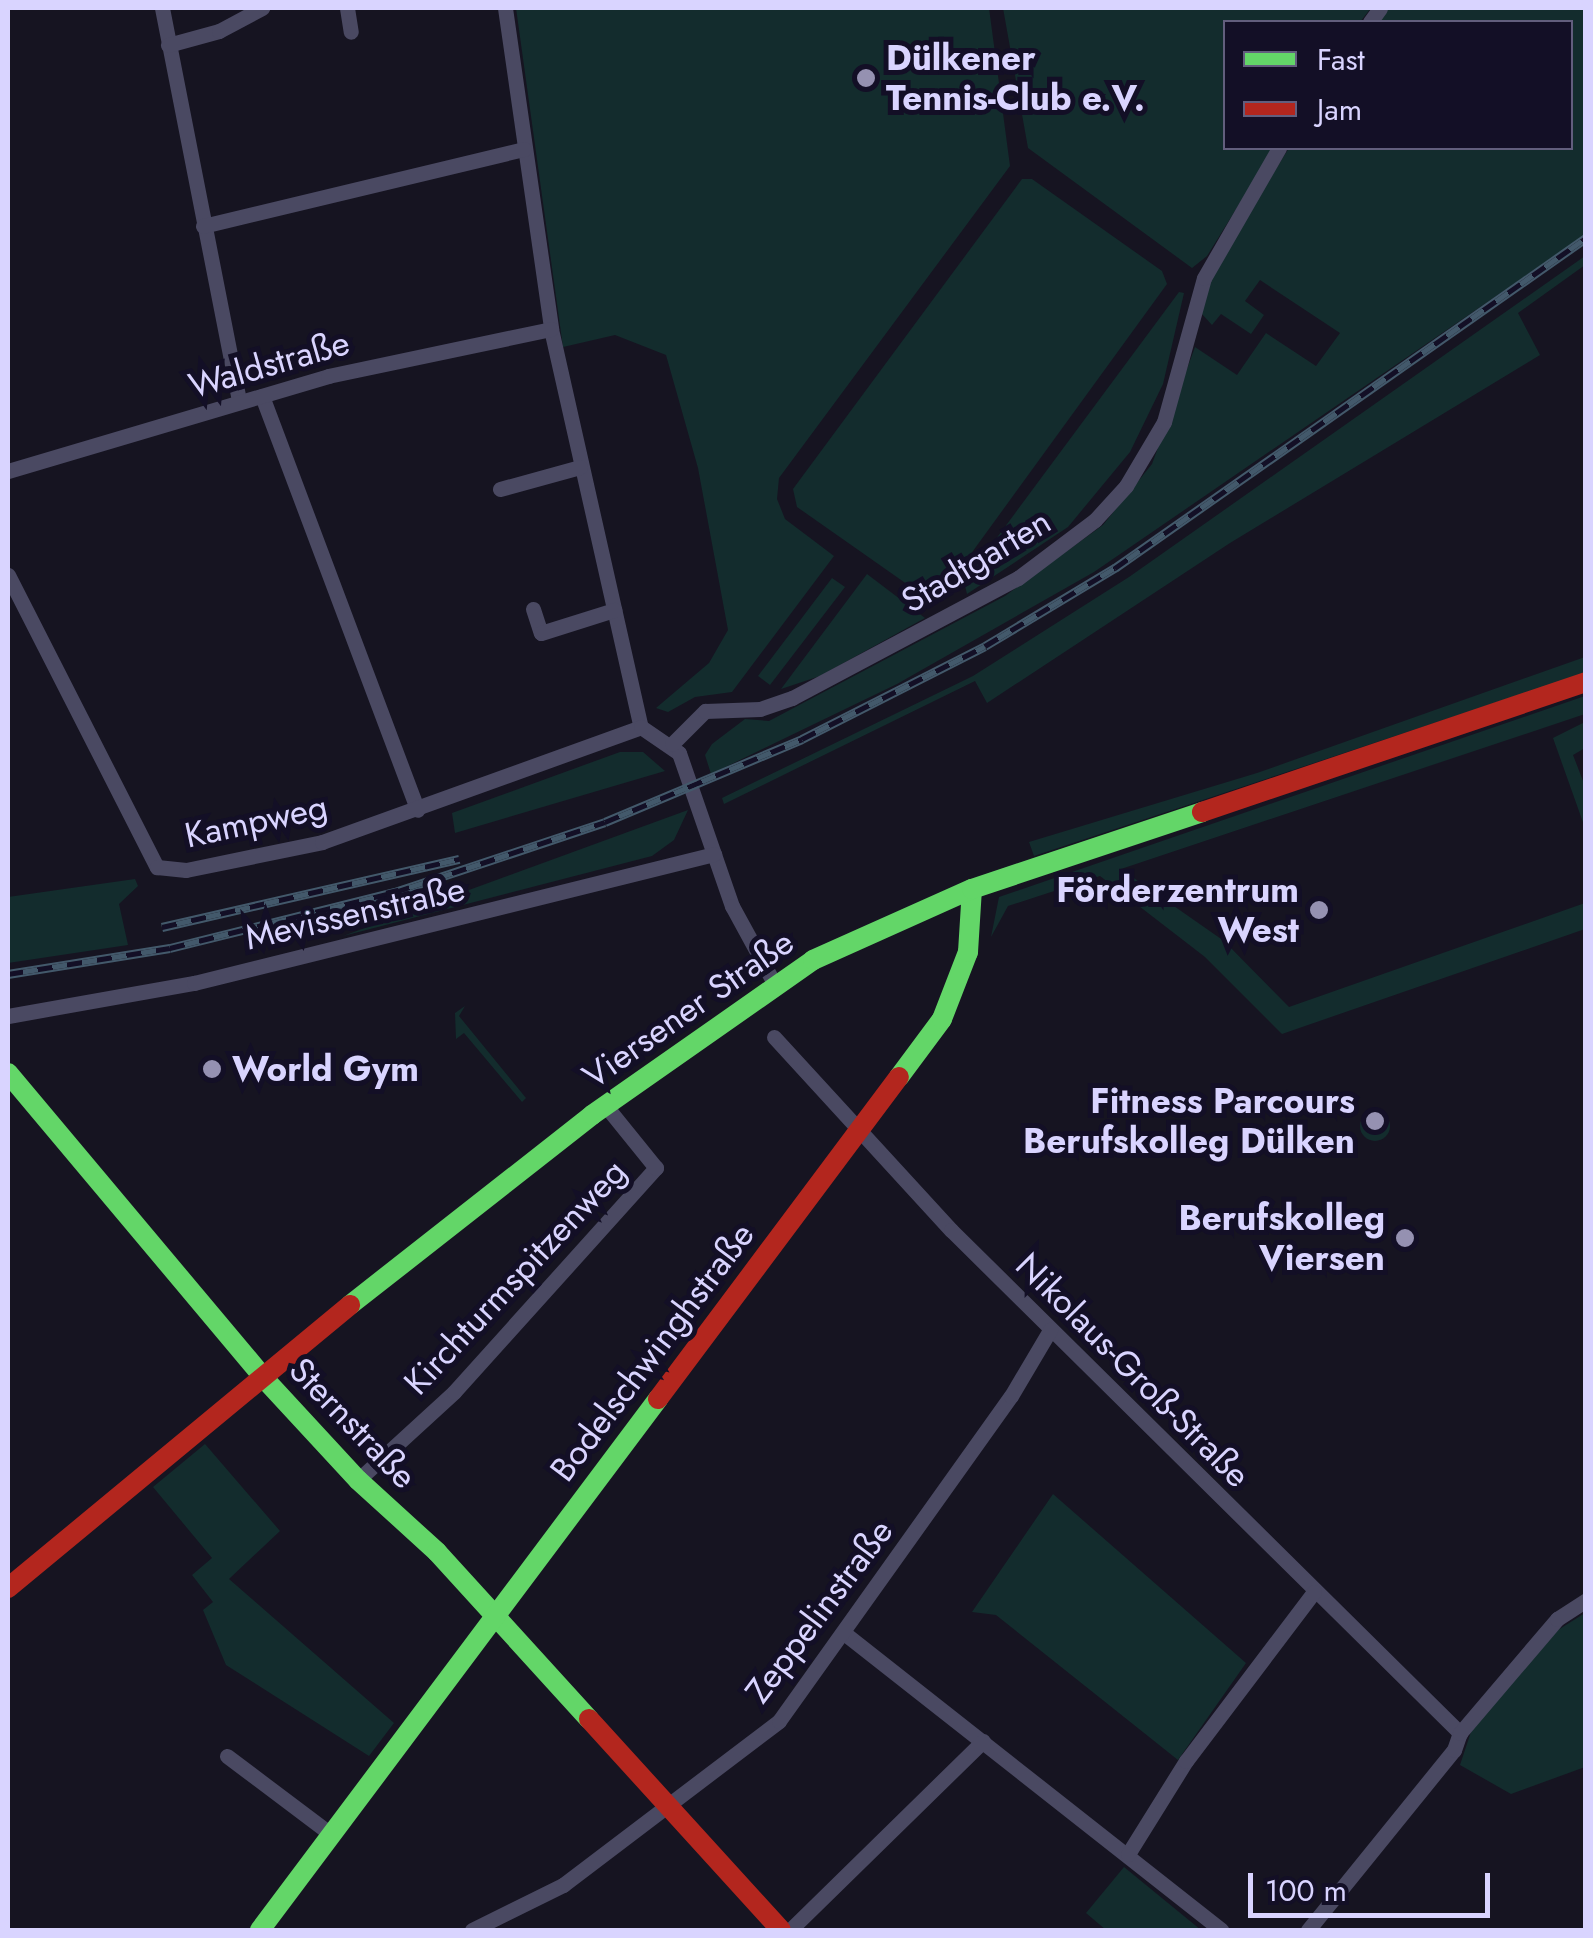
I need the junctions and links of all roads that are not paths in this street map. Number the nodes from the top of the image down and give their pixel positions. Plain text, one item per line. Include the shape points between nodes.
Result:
1 (162, 8) edge
2 (262, 8) edge
3 (347, 8) edge
4 (505, 8) edge
5 (350, 32) dead end
6 (168, 45) junction
7 (524, 149) junction
8 (1278, 150) edge
9 (203, 226) junction
10 (550, 328) junction
11 (262, 396) junction
12 (239, 402) junction
13 (580, 467) junction
14 (8, 471) edge
15 (500, 490) dead end
16 (8, 575) edge
17 (533, 609) dead end
18 (614, 610) junction
19 (1586, 682) edge
20 (641, 727) junction
21 (672, 744) junction
22 (418, 810) junction
23 (714, 854) junction
24 (972, 889) junction
25 (774, 983) junction
26 (8, 1016) edge
27 (774, 1037) dead end
28 (8, 1073) edge
29 (605, 1105) junction
30 (855, 1132) junction
31 (1050, 1330) junction
32 (261, 1375) junction
33 (358, 1480) junction
34 (8, 1588) edge
35 (1314, 1592) junction
36 (1586, 1600) edge
37 (494, 1619) junction
38 (844, 1633) junction
39 (1460, 1734) junction
40 (982, 1741) junction
41 (227, 1756) dead end
42 (667, 1806) junction
43 (332, 1834) junction
44 (1128, 1854) junction
45 (260, 1930) edge
46 (472, 1930) edge
47 (781, 1930) edge
48 (790, 1930) edge
49 (1221, 1930) edge
50 (1308, 1930) edge

1 - 6 street
2 - 6 street via 219,32
3 - 5 street
4 - 7 street
6 - 9 street
7 - 9 street
7 - 10 street
8 - 21 street, Stadtgarten via 1204,278 1164,422 1126,486 1094,520 1018,578 810,689 760,710 705,711
9 - 12 street
10 - 11 street, Waldstraße via 467,342
10 - 13 street
11 - 12 street, Waldstraße
11 - 22 street
12 - 14 street, Waldstraße
13 - 15 street
13 - 18 street
16 - 22 street, Kampweg via 157,866 186,870 322,842
17 - 18 street via 541,634
18 - 20 street
19 - 24 street, Viersener Straße
20 - 21 street
20 - 22 street, Kampweg
21 - 23 street
23 - 25 street via 732,906
23 - 26 street, Mevissenstraße via 194,983
24 - 25 street, Viersener Straße
24 - 30 street, Bodelschwinghstraße via 968,952 955,996
25 - 29 street, Viersener Straße
27 - 30 street, Nikolaus-Groß-Straße
28 - 32 street, Sternstraße
29 - 32 street, Viersener Straße
29 - 33 street, Kirchturmspitzenweg via 656,1168 454,1392
30 - 31 street, Nikolaus-Groß-Straße
30 - 37 street, Bodelschwinghstraße
31 - 35 street, Nikolaus-Groß-Straße
31 - 38 street, Zeppelinstraße
32 - 33 street, Sternstraße
32 - 34 street, Viersener Straße
33 - 37 street, Sternstraße via 437,1552
35 - 39 street, Nikolaus-Groß-Straße
35 - 44 street via 1186,1761
36 - 39 street via 1557,1619
37 - 42 street, Sternstraße
37 - 43 street, Bodelschwinghstraße
38 - 40 street
38 - 42 street, Zeppelinstraße via 780,1721
39 - 50 street via 1454,1750
40 - 44 street
40 - 48 street
41 - 43 street
42 - 46 street, Zeppelinstraße via 563,1884
42 - 47 street, Sternstraße
43 - 45 street, Bodelschwinghstraße
44 - 49 street

